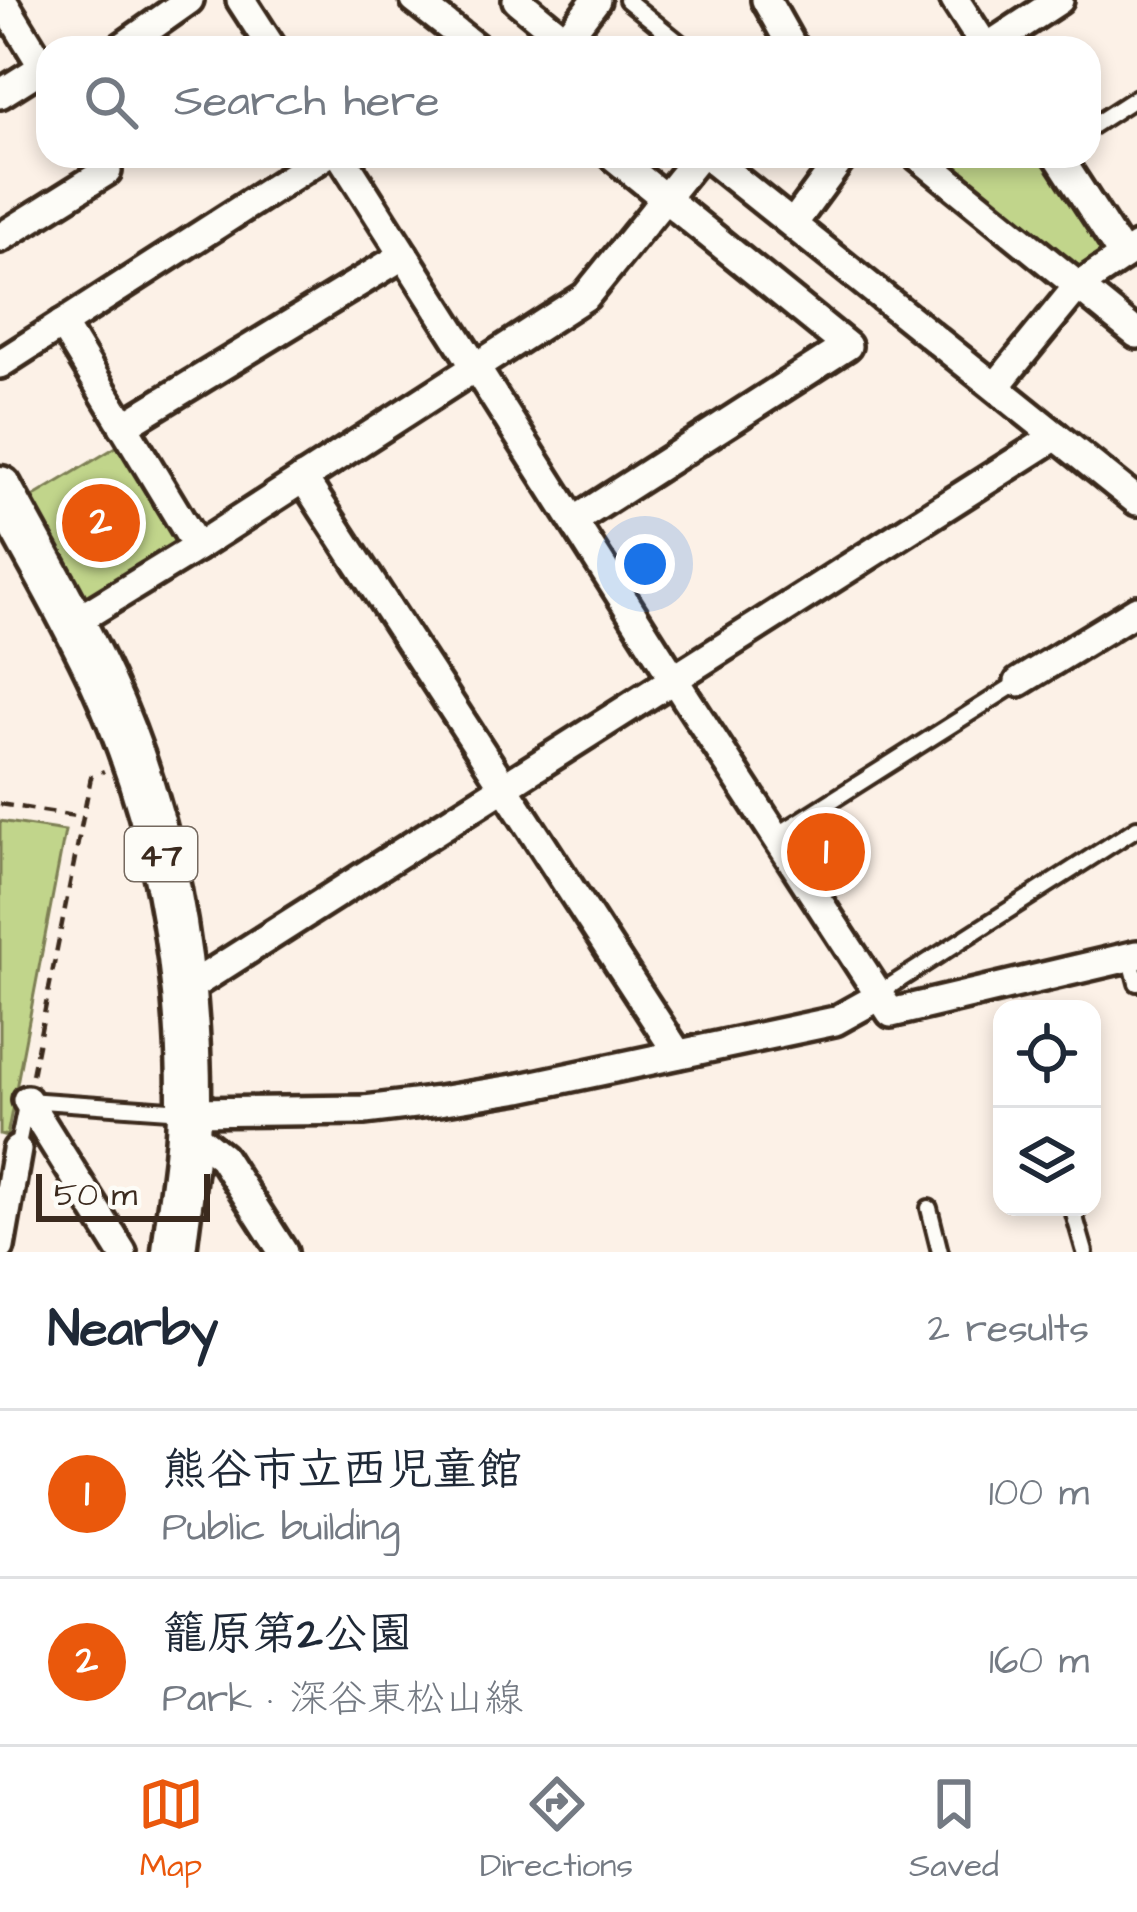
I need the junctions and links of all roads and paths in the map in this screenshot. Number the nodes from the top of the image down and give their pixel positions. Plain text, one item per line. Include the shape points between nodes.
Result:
1 (190, 0) edge
2 (242, 0) edge
3 (415, 0) edge
4 (517, 0) edge
5 (596, 0) edge
6 (627, 0) edge
7 (766, 0) edge
8 (955, 0) edge
9 (1059, 0) edge
10 (16, 5) edge
11 (138, 36) edge
12 (264, 36) edge
13 (461, 36) edge
14 (556, 36) edge
15 (572, 36) edge
16 (671, 36) edge
17 (786, 36) edge
18 (978, 36) edge
19 (1004, 36) edge
20 (36, 51) edge
21 (36, 76) edge
22 (0, 94) edge
23 (1137, 97) edge
24 (1101, 120) edge
25 (105, 168) edge
26 (305, 168) edge
27 (349, 168) edge
28 (628, 168) edge
29 (692, 168) edge
30 (719, 168) edge
31 (827, 168) edge
32 (933, 168) edge
33 (1067, 168) edge
34 (665, 198) junction
35 (793, 224) junction
36 (0, 238) edge
37 (1130, 252) edge
38 (404, 255) junction
39 (1077, 287) junction
40 (62, 324) junction
41 (1137, 334) edge
42 (0, 364) edge
43 (475, 366) junction
44 (996, 386) junction
45 (123, 425) junction
46 (1056, 436) junction
47 (303, 478) junction
48 (0, 488) edge
49 (1137, 502) edge
50 (574, 521) junction
51 (197, 547) junction
52 (1137, 610) edge
53 (73, 623) junction
54 (675, 678) junction
55 (1018, 682) joint
56 (131, 759) junction
57 (506, 788) junction
58 (0, 804) edge
59 (81, 817) junction
60 (1137, 828) edge
61 (776, 836) junction
62 (1135, 965) edge
63 (185, 990) junction
64 (880, 996) junction
65 (678, 1054) junction
66 (27, 1100) junction
67 (189, 1121) junction
68 (17, 1150) joint
69 (929, 1208) dead end
70 (1074, 1216) edge
71 (1, 1233) edge
72 (122, 1252) edge
73 (174, 1252) edge
74 (283, 1252) edge
75 (940, 1252) edge
76 (1084, 1252) edge

1 - 11 street
2 - 12 street
3 - 13 street
4 - 14 street
5 - 15 street
6 - 16 lane
7 - 17 street
8 - 18 street
9 - 19 street
10 - 20 street
21 - 22 street
23 - 24 lane
25 - 36 street
26 - 40 street
27 - 38 street
28 - 34 street
29 - 34 street
30 - 35 street
31 - 35 street
32 - 39 street
33 - 37 street
34 - 43 street via 586,296
34 - 50 street via 847,346
35 - 44 street
37 - 39 street
38 - 43 street
38 - 45 street
39 - 41 street
39 - 44 street
40 - 42 street
40 - 45 street
43 - 47 street
43 - 50 street
44 - 46 street
45 - 51 street
46 - 49 street
46 - 54 street
47 - 51 street
47 - 57 street
48 - 53 main road, 47
50 - 54 street
51 - 53 street
52 - 55 street
53 - 56 main road, 47
54 - 57 street
54 - 61 street
55 - 61 lane
56 - 59 path via 91,777
56 - 63 main road, 47 via 166,873
57 - 63 street
57 - 65 street
58 - 59 path
59 - 66 path
60 - 64 lane
61 - 64 street
62 - 64 street via 891,1013
63 - 67 main road, 47
64 - 65 street via 836,1021
65 - 67 street via 383,1107
66 - 67 lane
66 - 68 lane
66 - 72 street
67 - 73 main road, 47
67 - 74 street via 222,1156
68 - 71 street
69 - 75 lane
70 - 76 lane

